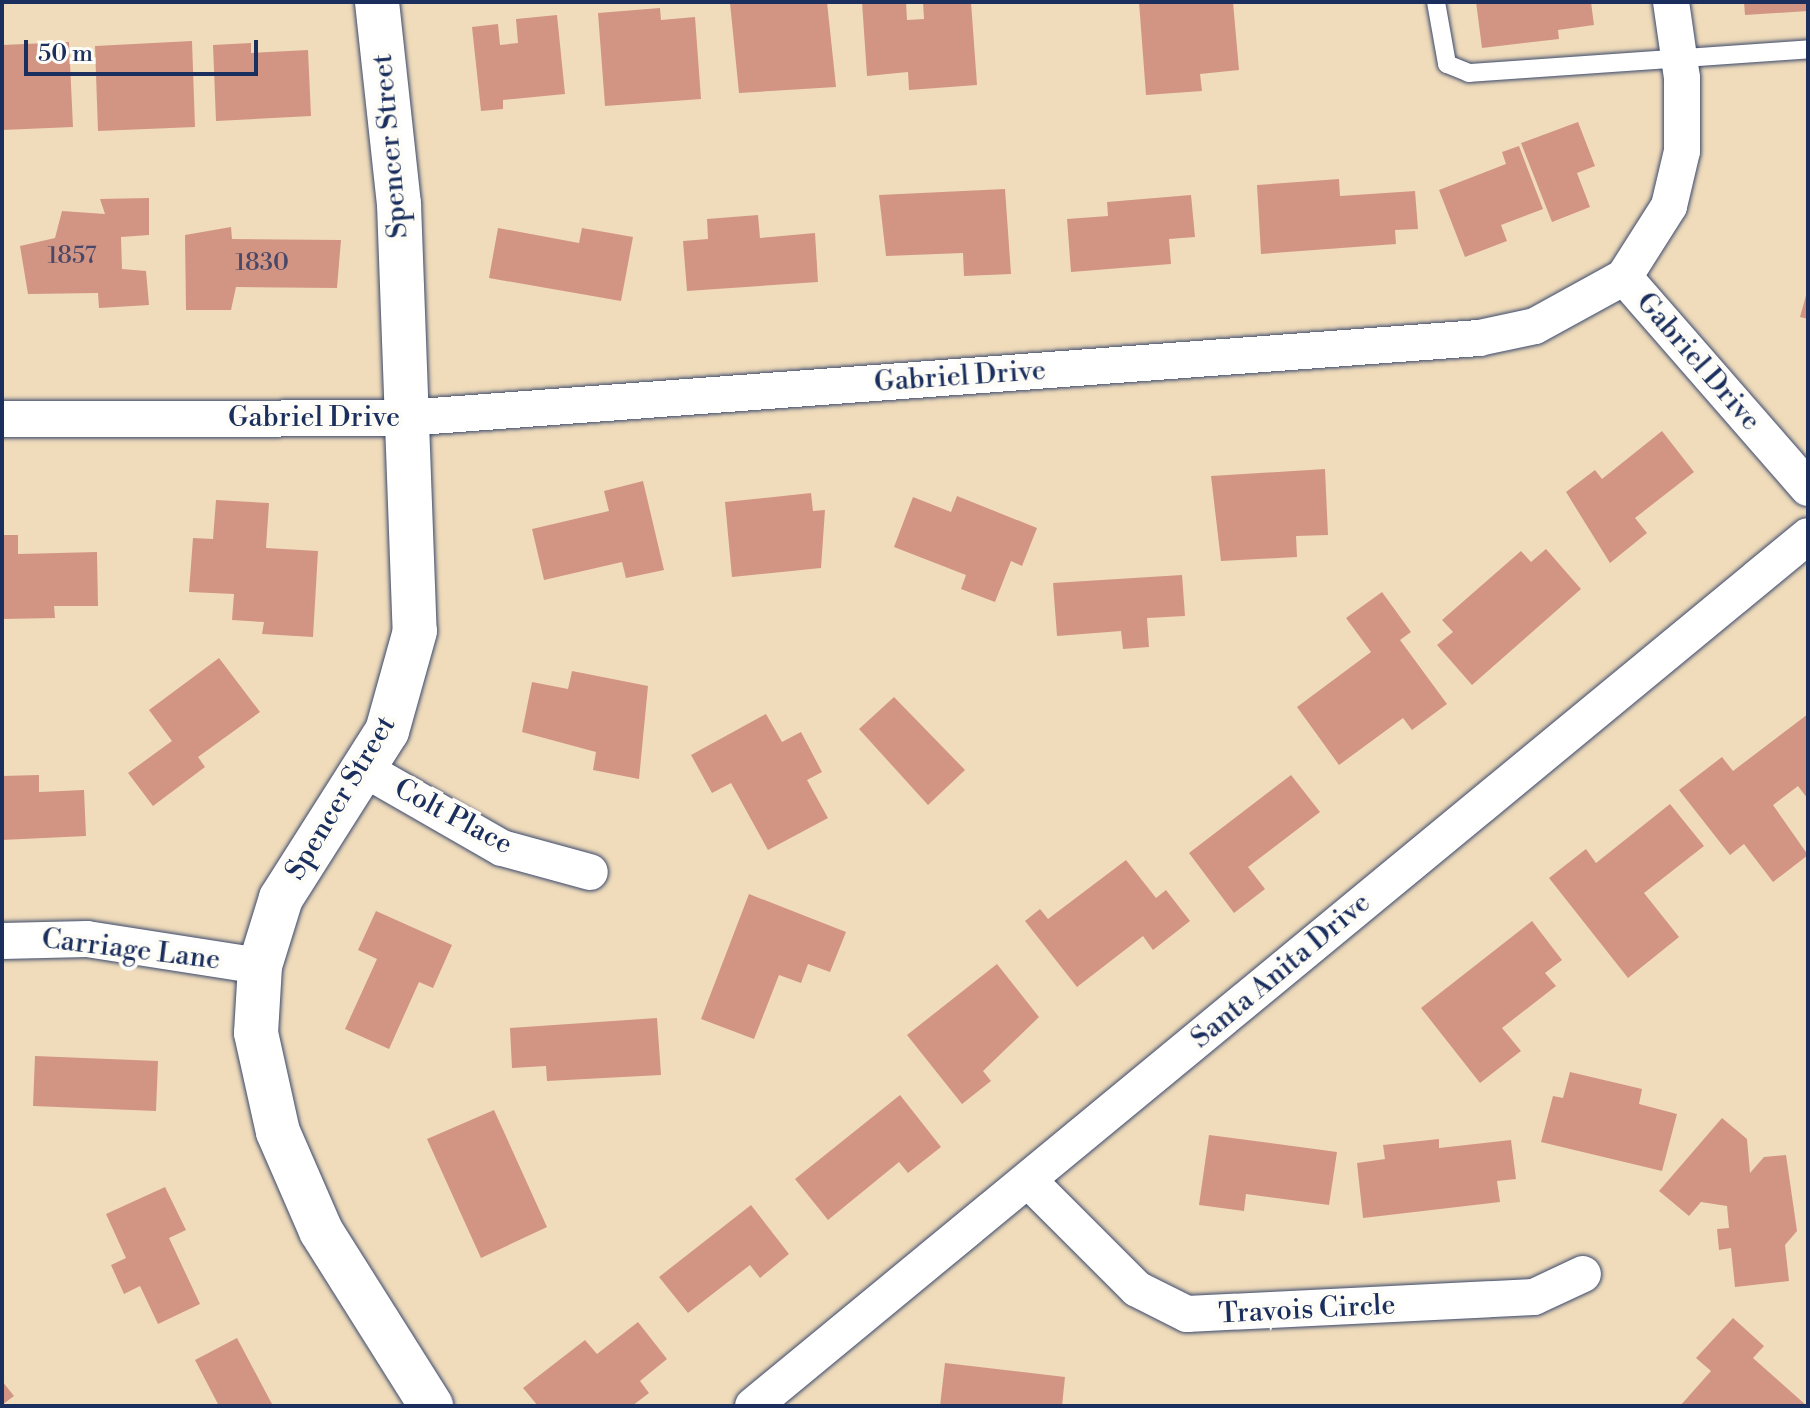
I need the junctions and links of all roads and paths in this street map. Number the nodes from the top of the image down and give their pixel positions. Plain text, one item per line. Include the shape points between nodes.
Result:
1 (377, 2) edge
2 (1436, 2) edge
3 (1671, 2) edge
4 (1808, 49) edge
5 (1679, 58) junction
6 (1624, 277) junction
7 (405, 418) junction
8 (2, 419) edge
9 (1808, 488) edge
10 (1808, 536) edge
11 (364, 769) junction
12 (590, 872) dead end
13 (2, 941) edge
14 (260, 966) junction
15 (1028, 1180) junction
16 (1583, 1274) dead end
17 (431, 1406) edge
18 (753, 1406) edge

1 - 7 street, Spencer Street via 399,204
2 - 5 lane via 1444,55 1456,70
3 - 5 street
4 - 5 lane
5 - 6 street via 1682,151 1669,206
6 - 7 street, Gabriel Drive via 1535,326 1479,338
6 - 9 street, Gabriel Drive
7 - 8 street, Gabriel Drive
7 - 11 street, Spencer Street via 416,525 415,631 403,690
10 - 15 street, Santa Anita Drive
11 - 12 street, Colt Place via 502,848
11 - 14 street, Spencer Street via 293,873
13 - 14 street, Carriage Lane via 87,939
14 - 17 street, Spencer Street via 258,1061 278,1132 329,1245
15 - 16 street, Travois Circle via 1137,1289 1187,1314 1534,1297
15 - 18 street, Santa Anita Drive

